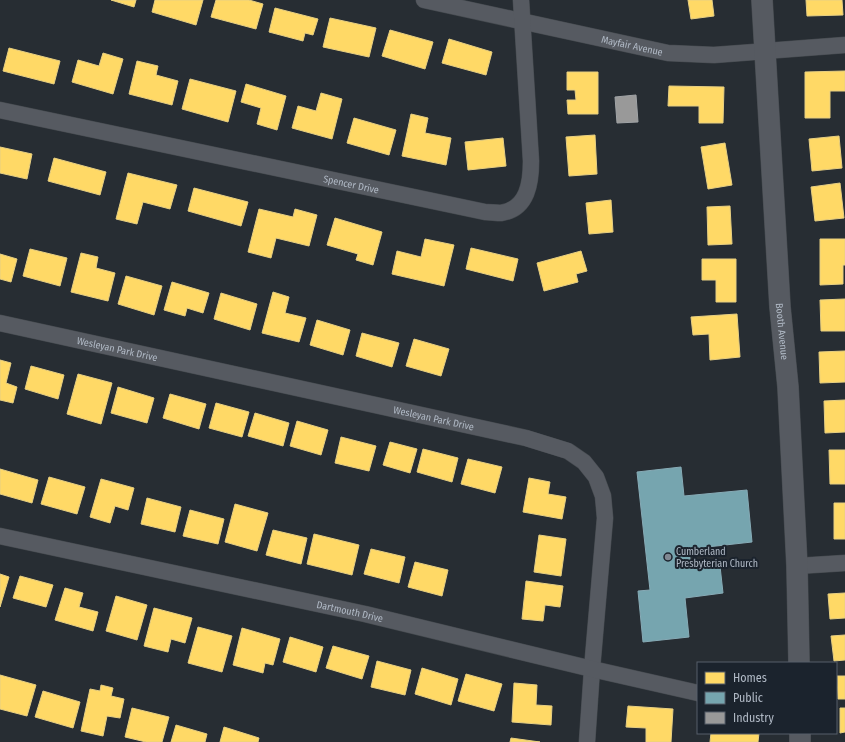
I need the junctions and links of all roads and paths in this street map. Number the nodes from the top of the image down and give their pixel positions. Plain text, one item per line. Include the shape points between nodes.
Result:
1 (424, 0) edge
2 (521, 0) edge
3 (762, 0) edge
4 (523, 21) junction
5 (845, 45) edge
6 (765, 52) junction
7 (0, 110) edge
8 (0, 323) edge
9 (0, 536) edge
10 (845, 563) edge
11 (796, 566) junction
12 (799, 662) edge
13 (592, 669) junction
14 (697, 693) edge
15 (587, 742) edge

1 - 4 street, Mayfair Avenue
2 - 4 street, Spencer Drive
3 - 6 street, Booth Avenue
4 - 6 street, Mayfair Avenue via 668,53 714,55
4 - 7 street, Spencer Drive via 531,181 525,197 515,208 502,213 485,212
5 - 6 street, Mayfair Avenue
6 - 11 street, Booth Avenue via 780,307 788,387
8 - 13 street, Wesleyan Park Drive via 526,438 568,451 584,462 596,477 603,496 605,518
9 - 13 street, Dartmouth Drive via 364,614
10 - 11 street
11 - 12 street, Booth Avenue
13 - 14 street, Dartmouth Drive
13 - 15 street, Wesleyan Park Drive

